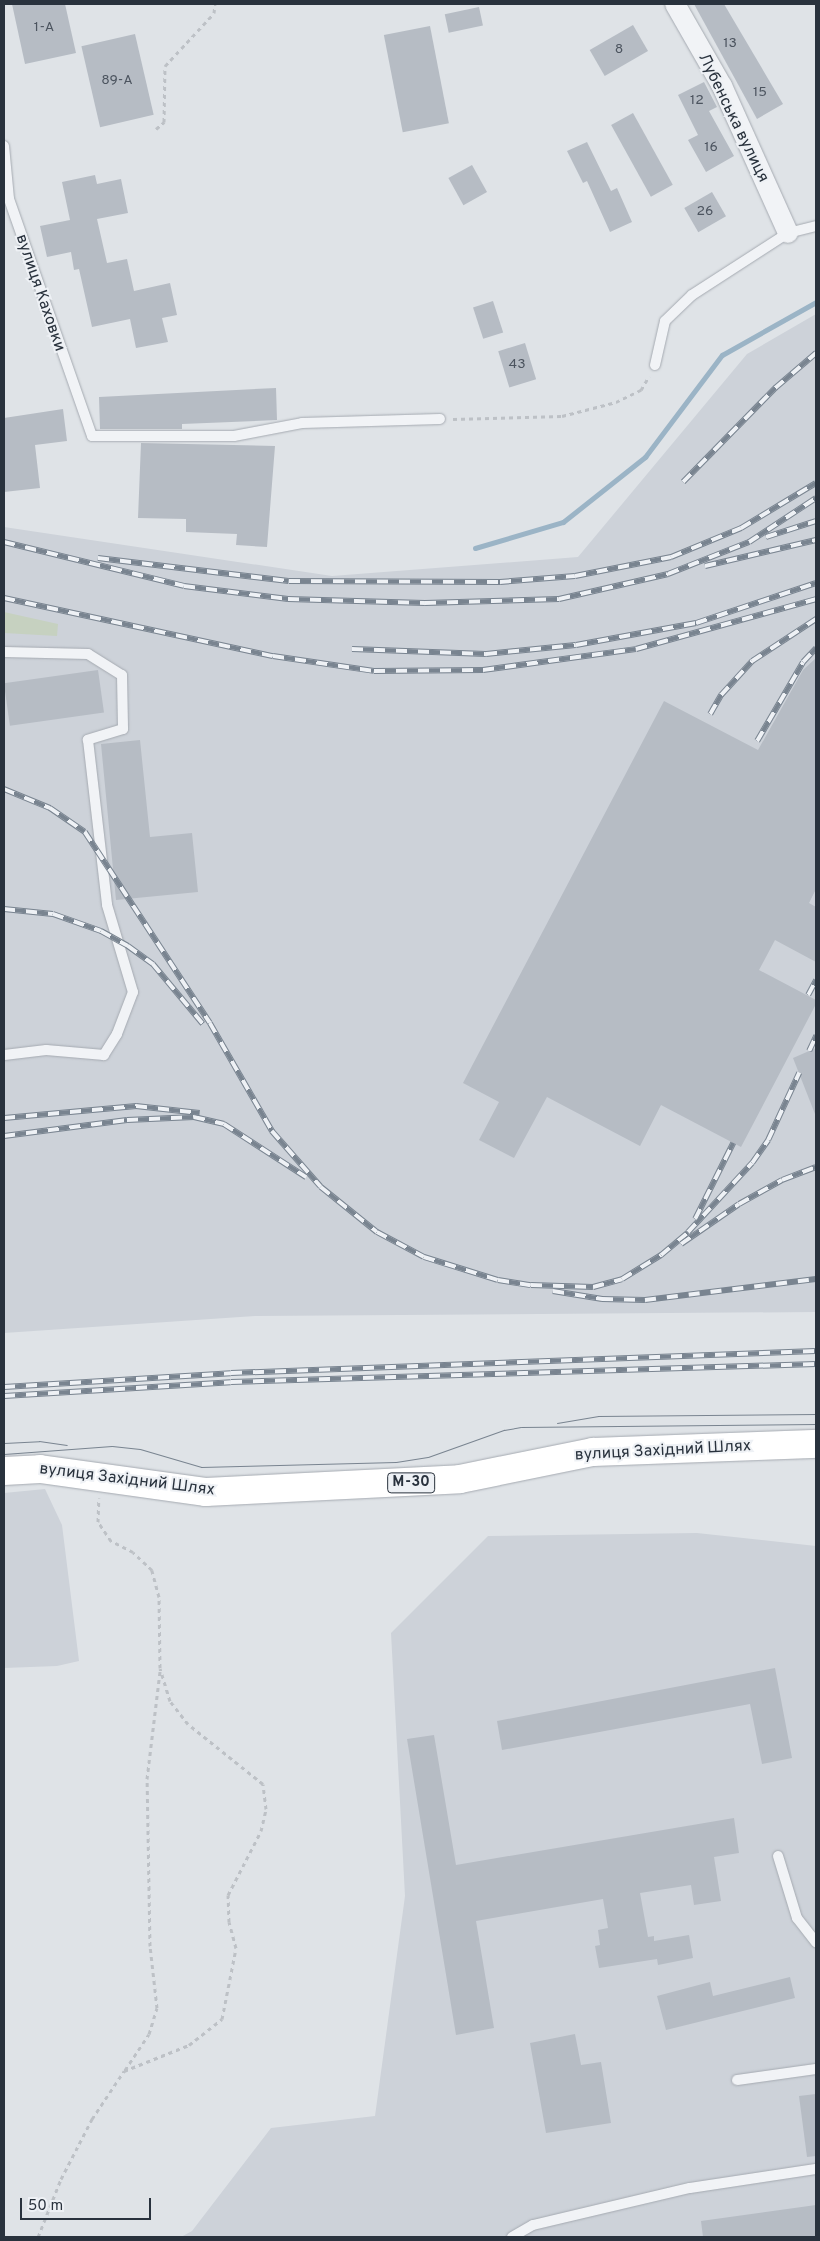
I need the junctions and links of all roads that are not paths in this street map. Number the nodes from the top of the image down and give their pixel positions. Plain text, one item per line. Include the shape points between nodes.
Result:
1 (675, 4) edge
2 (4, 146) edge
3 (816, 226) edge
4 (788, 234) junction
5 (655, 365) road end
6 (440, 419) road end
7 (4, 652) edge
8 (4, 1055) edge
9 (816, 1444) edge
10 (4, 1471) edge
11 (778, 1856) dead end
12 (816, 1942) edge
13 (816, 2069) edge
14 (737, 2080) dead end
15 (816, 2169) edge
16 (512, 2237) edge

1 - 4 street, Лубенська вулиця via 722,86
2 - 6 lane, вулиця Каховки via 9,200 92,436 234,436 302,423
3 - 4 lane
4 - 5 lane via 692,295 665,321
7 - 8 lane via 88,654 122,675 123,729 88,740 107,905 133,992 104,1055 46,1050
9 - 10 highway, вулиця Західний Шлях / М-30 via 593,1452 460,1479 206,1492 40,1469
11 - 12 lane via 797,1918
13 - 14 lane
15 - 16 lane via 690,2188 534,2225

